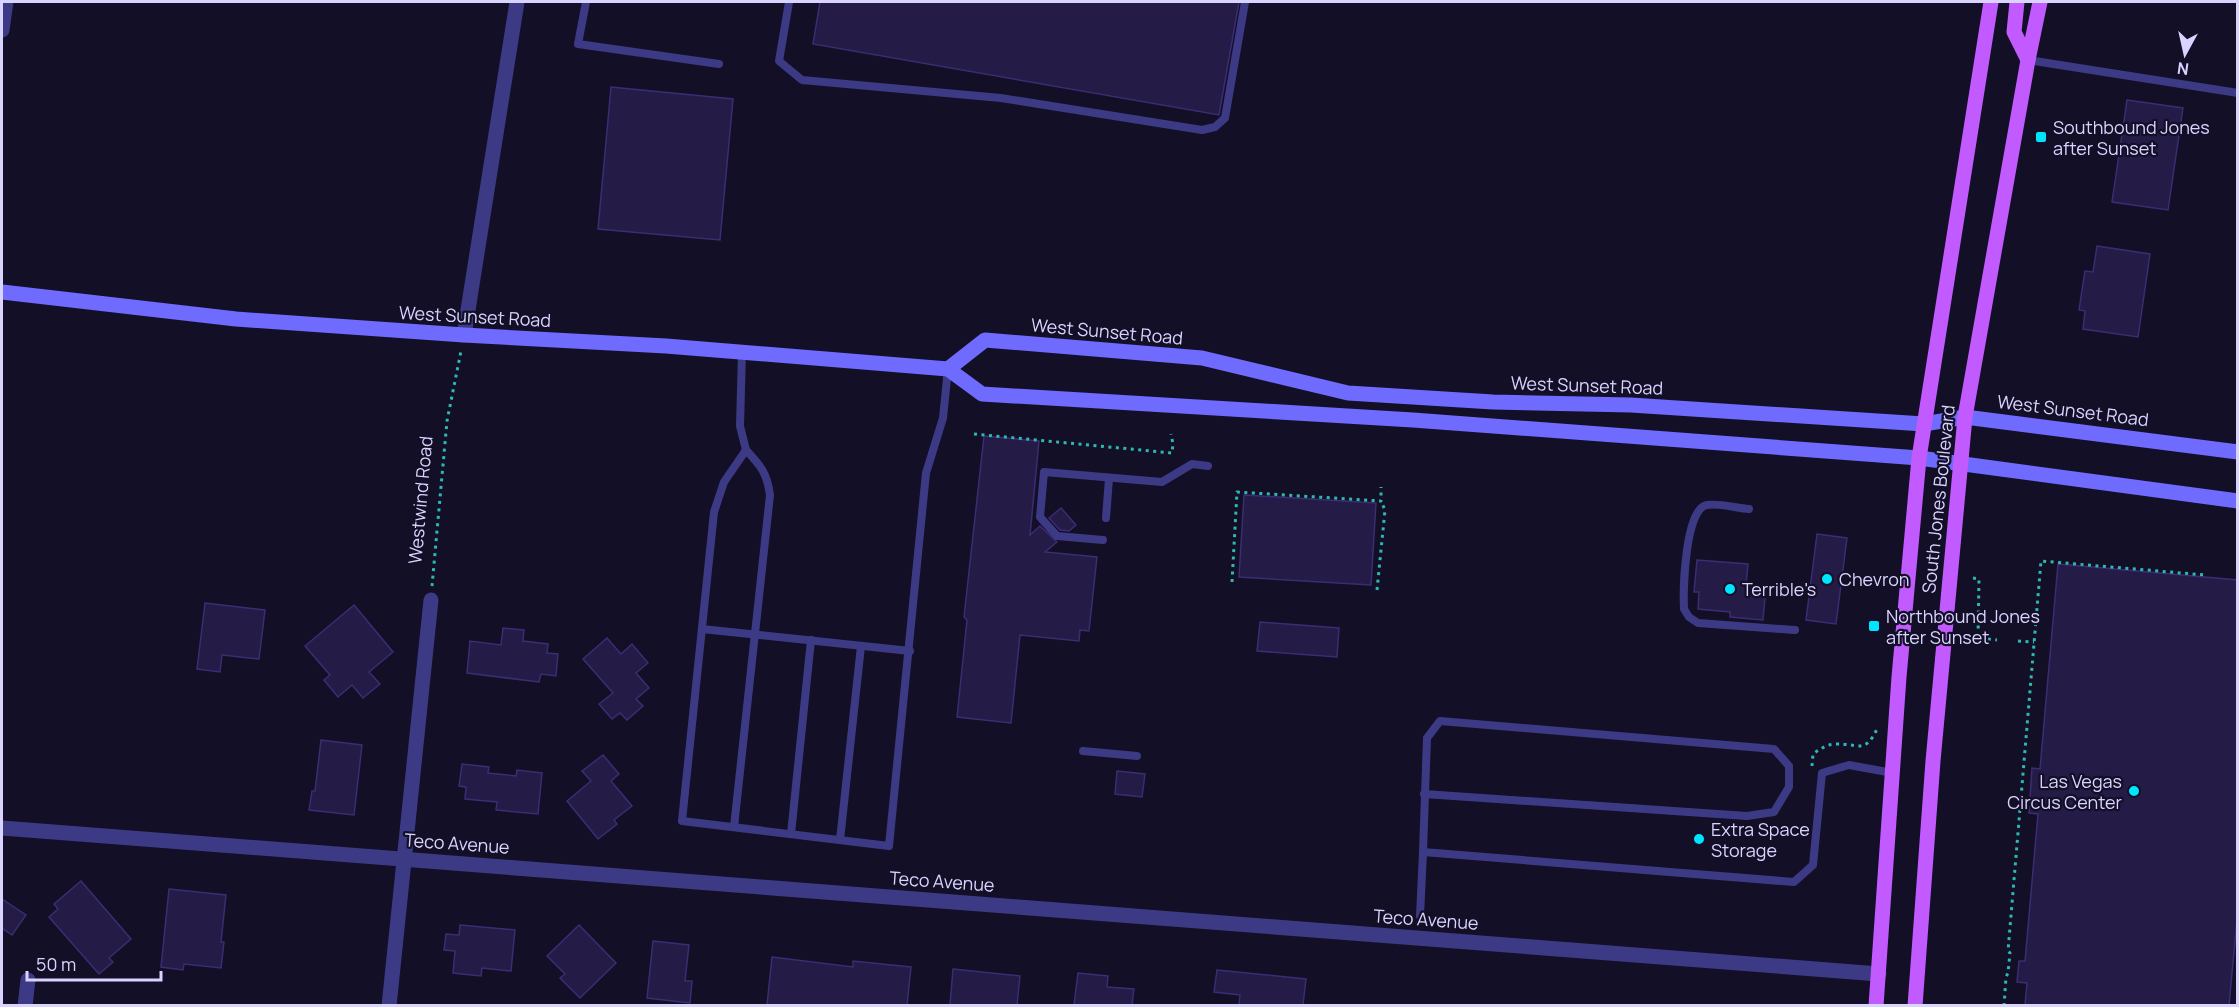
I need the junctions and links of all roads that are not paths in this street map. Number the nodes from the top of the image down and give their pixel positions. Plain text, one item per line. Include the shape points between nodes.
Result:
1 (6, 2) edge
2 (518, 2) edge
3 (586, 2) edge
4 (789, 2) edge
5 (1245, 2) edge
6 (1991, 2) edge
7 (2017, 2) edge
8 (2040, 2) edge
9 (2, 30) edge
10 (2028, 60) junction
11 (719, 64) dead end
12 (2238, 93) edge
13 (2, 292) edge
14 (464, 335) junction
15 (742, 352) junction
16 (948, 369) junction
17 (1965, 417) junction
18 (1924, 424) junction
19 (746, 450) junction
20 (2238, 452) edge
21 (1919, 458) junction
22 (1960, 463) junction
23 (1208, 466) dead end
24 (1109, 478) junction
25 (2238, 501) edge
26 (1749, 509) dead end
27 (1106, 518) dead end
28 (1103, 540) dead end
29 (431, 600) road end
30 (702, 629) junction
31 (1795, 630) dead end
32 (755, 635) junction
33 (811, 640) junction
34 (861, 646) junction
35 (910, 651) junction
36 (1083, 751) dead end
37 (1137, 756) dead end
38 (1893, 773) junction
39 (1424, 794) junction
40 (734, 827) junction
41 (2, 828) edge
42 (790, 834) junction
43 (840, 840) junction
44 (1423, 852) junction
45 (405, 858) junction
46 (1420, 916) dead end
47 (1879, 974) junction
48 (28, 980) dead end
49 (25, 1005) edge
50 (389, 1005) edge
51 (1876, 1005) edge
52 (1915, 1005) edge

1 - 9 street
2 - 14 street
3 - 11 lane via 578,44
4 - 5 lane via 779,61 802,80 1001,98 1202,130 1215,127 1225,118
6 - 18 main road, South Jones Boulevard
7 - 10 main road via 2014,32
8 - 10 main road, South Jones Boulevard
10 - 12 lane
10 - 17 main road, South Jones Boulevard
13 - 14 main road, West Sunset Road via 236,319
14 - 15 main road, West Sunset Road
15 - 16 main road, West Sunset Road
15 - 19 lane via 740,426
16 - 18 main road, West Sunset Road via 985,340 1202,358 1348,393 1631,405
16 - 21 main road via 982,394 1413,420
16 - 35 lane via 944,418 926,473
17 - 18 main road, West Sunset Road
17 - 20 main road, West Sunset Road
17 - 22 main road, South Jones Boulevard
18 - 21 main road, South Jones Boulevard
19 - 30 lane via 724,482 714,512
19 - 32 lane via 763,469 770,495
21 - 22 main road
21 - 38 main road, South Jones Boulevard
22 - 25 main road
22 - 52 main road, South Jones Boulevard
23 - 24 lane via 1192,464 1162,482
24 - 27 lane
24 - 28 lane via 1044,472 1040,517 1057,536
26 - 31 lane via 1705,505 1698,510 1689,538 1684,609 1698,623
29 - 45 street
30 - 32 lane
30 - 40 lane via 682,821
32 - 33 lane
32 - 40 lane
33 - 34 lane
33 - 42 lane
34 - 35 lane
34 - 43 lane
35 - 43 lane via 889,846
36 - 37 lane
38 - 44 lane via 1848,765 1822,773 1813,865 1794,882
38 - 47 main road, South Jones Boulevard
39 - 39 lane via 1427,738 1440,721 1774,749 1789,766 1789,787 1774,812 1747,816
39 - 44 lane
40 - 42 lane
41 - 45 street, Teco Avenue
42 - 43 lane
44 - 46 lane
45 - 47 street, Teco Avenue
45 - 50 street
47 - 51 main road, South Jones Boulevard
48 - 49 street

